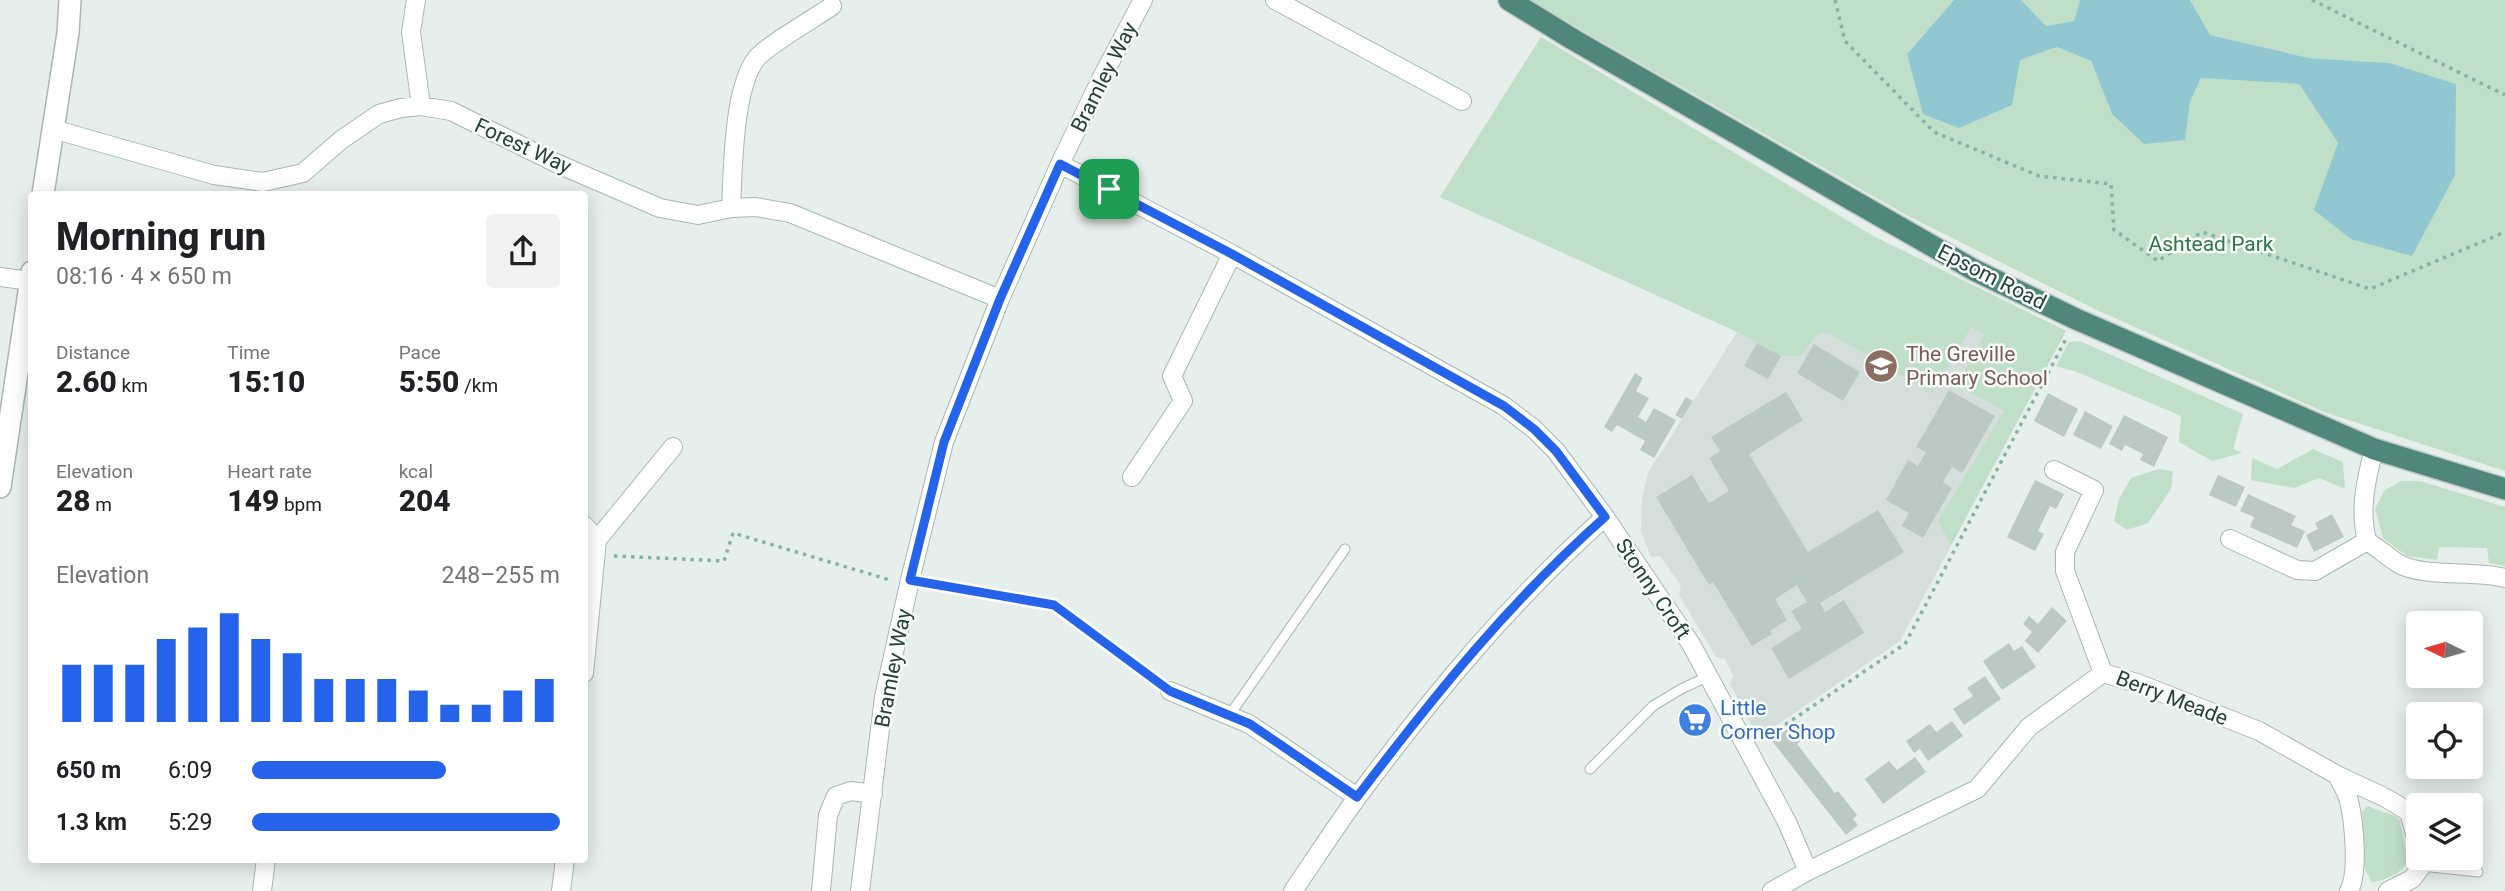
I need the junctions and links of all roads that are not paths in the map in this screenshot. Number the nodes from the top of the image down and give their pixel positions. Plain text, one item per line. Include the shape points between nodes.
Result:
1 (70, 0) edge
2 (416, 0) edge
3 (1143, 0) edge
4 (1275, 0) edge
5 (1509, 0) edge
6 (832, 6) dead end
7 (1462, 102) dead end
8 (421, 106) junction
9 (53, 129) junction
10 (1060, 164) junction
11 (43, 191) edge
12 (731, 208) junction
13 (1232, 254) junction
14 (28, 276) edge
15 (0, 277) edge
16 (1000, 299) junction
17 (27, 341) edge
18 (673, 447) dead end
19 (2374, 449) junction
20 (2054, 470) dead end
21 (1132, 477) dead end
22 (0, 487) edge
23 (2505, 489) edge
24 (1605, 517) junction
25 (588, 532) edge
26 (2230, 539) dead end
27 (2367, 541) junction
28 (596, 547) junction
29 (1345, 549) dead end
30 (2505, 578) edge
31 (588, 631) edge
32 (2103, 673) junction
33 (1709, 676) junction
34 (1170, 691) road end
35 (1229, 716) junction
36 (1590, 769) dead end
37 (2337, 775) junction
38 (873, 794) junction
39 (1357, 797) junction
40 (2406, 810) edge
41 (266, 863) edge
42 (564, 863) edge
43 (2417, 870) edge
44 (2467, 870) edge
45 (1808, 871) junction
46 (2478, 872) dead end
47 (262, 891) edge
48 (561, 891) edge
49 (821, 891) edge
50 (860, 891) edge
51 (1293, 891) edge
52 (1772, 891) edge
53 (2349, 891) edge
54 (2388, 891) edge

1 - 9 street
2 - 8 street via 411,32
3 - 10 street, Bramley Way
4 - 7 street
5 - 19 highway, Epsom Road via 1962,263 2076,319
6 - 12 street via 757,58 744,83
8 - 9 street, Forest Way via 379,114 303,173 263,182 215,175
8 - 12 street, Forest Way via 451,111 660,208 698,215
9 - 11 street
10 - 13 street, Stonny Croft
10 - 16 street, Bramley Way
12 - 16 street, Forest Way via 790,213
13 - 21 street via 1172,376 1183,401
13 - 24 street, Stonny Croft via 1504,406 1556,451
14 - 15 street
16 - 38 street, Bramley Way via 944,442 884,697
17 - 22 street
18 - 28 street
19 - 23 highway, Epsom Road
19 - 27 street via 2363,492
20 - 32 street via 2094,490 2065,552 2065,572
24 - 33 street, Stonny Croft
24 - 39 street via 1496,624
25 - 28 street
26 - 27 street via 2297,570 2315,570
27 - 30 street via 2401,565
28 - 31 street
29 - 35 lane
32 - 37 street, Berry Meade via 2259,731
32 - 45 street, Berry Meade via 2029,727 1978,789
33 - 36 lane via 1653,706
33 - 45 street, Stonny Croft
34 - 35 street
35 - 39 street via 1250,724
37 - 40 street, Berry Meade
37 - 53 street via 2349,798 2354,857
38 - 49 street via 851,791 836,796 828,815
38 - 50 street, Bramley Way
39 - 51 street
41 - 47 street
42 - 48 street
43 - 54 street via 2412,879
44 - 46 lane
45 - 52 street, Berry Meade

